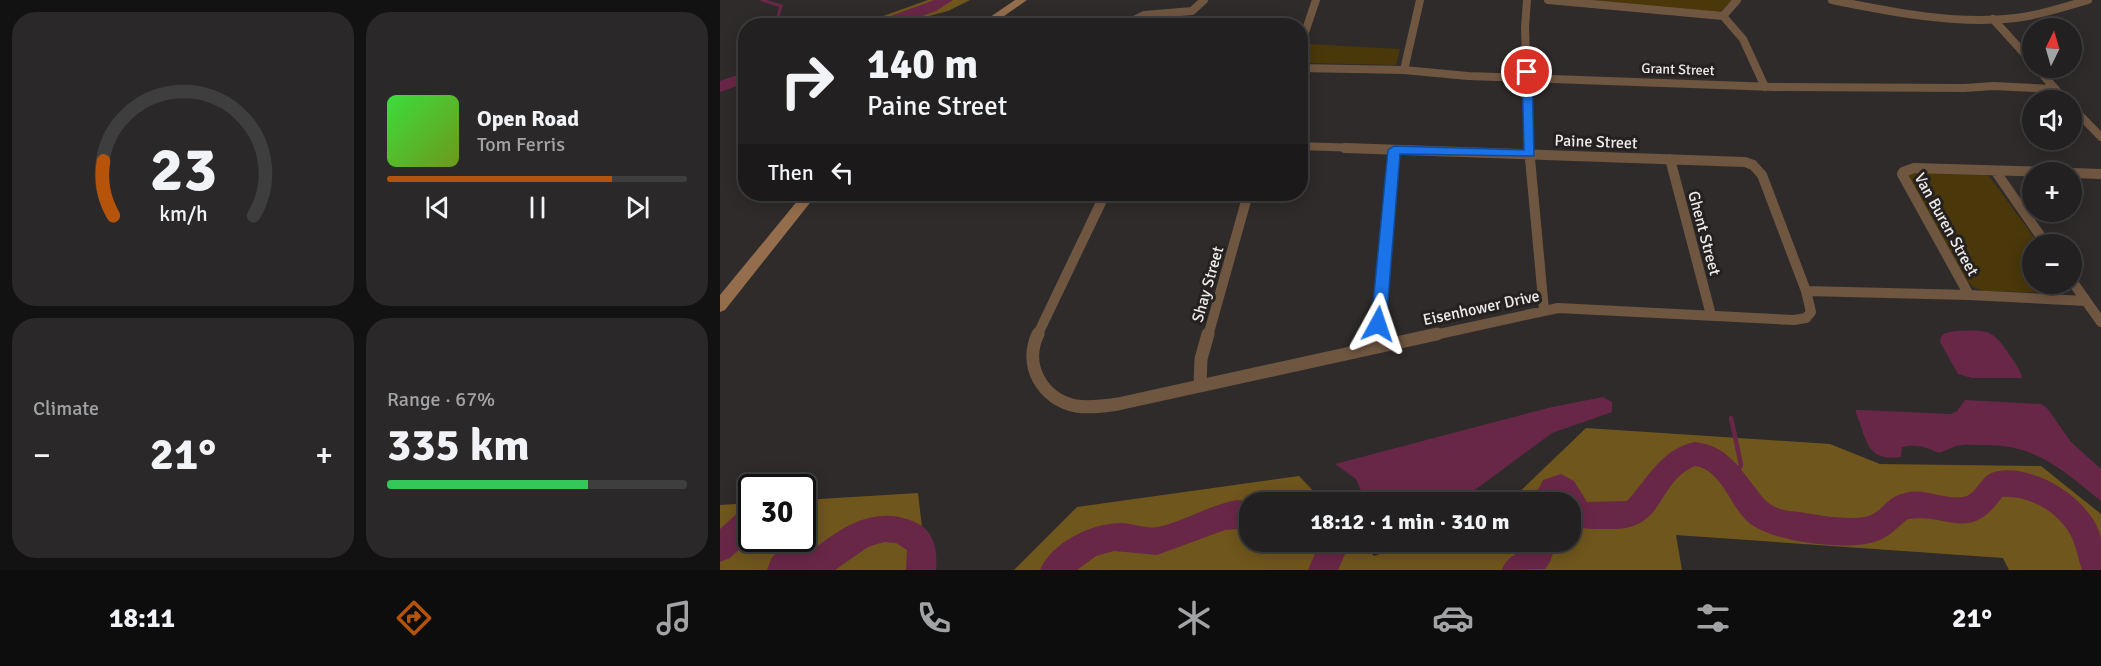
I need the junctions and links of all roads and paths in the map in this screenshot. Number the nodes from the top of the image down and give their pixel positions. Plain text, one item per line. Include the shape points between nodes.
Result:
1 (1022, 0) edge
2 (1204, 0) edge
3 (1316, 0) edge
4 (1420, 0) edge
5 (1527, 0) edge
6 (1548, 0) edge
7 (1737, 0) edge
8 (1832, 0) edge
9 (2088, 0) edge
10 (1723, 16) junction
11 (994, 18) edge
12 (1139, 18) edge
13 (1993, 19) junction
14 (1308, 24) edge
15 (2022, 51) edge
16 (1308, 68) edge
17 (1404, 70) junction
18 (1527, 78) junction
19 (2045, 78) edge
20 (1765, 87) junction
21 (2054, 89) joint
22 (2082, 117) edge
23 (2101, 137) edge
24 (1308, 146) edge
25 (1394, 150) junction
26 (1530, 154) junction
27 (1670, 159) junction
28 (1996, 172) junction
29 (2022, 172) edge
30 (2082, 173) edge
31 (2101, 174) edge
32 (804, 201) edge
33 (1102, 201) edge
34 (1246, 201) edge
35 (2039, 234) edge
36 (1806, 291) junction
37 (2081, 294) edge
38 (1969, 295) junction
39 (2086, 301) junction
40 (720, 306) edge
41 (1544, 310) junction
42 (1711, 315) junction
43 (2101, 322) edge
44 (1384, 345) junction
45 (1200, 384) junction

1 - 11 main road
2 - 12 street via 1197,11 1190,13 1149,13
3 - 14 street
4 - 17 street
5 - 18 street
6 - 10 street
7 - 10 street
8 - 13 street via 1893,12
9 - 13 street via 2049,12
10 - 20 street via 1743,39
13 - 15 street
16 - 17 street, Grant Street
17 - 18 street, Grant Street
18 - 20 street, Grant Street
18 - 26 street
19 - 21 street
20 - 21 street, Grant Street
22 - 23 street
24 - 25 street, Paine Street
25 - 26 street, Paine Street
25 - 44 street via 1378,324
26 - 27 street, Paine Street
26 - 41 street
27 - 36 street, Paine Street via 1745,162 1759,170
27 - 42 street, Ghent Street
28 - 29 street, Van Buren Street
28 - 35 street
28 - 38 street, Van Buren Street via 1908,168 1902,174
30 - 31 street
32 - 40 main road
33 - 45 street, Eisenhower Drive via 1035,340 1031,357 1035,375 1054,397 1083,406 1118,404
34 - 45 street, Shay Street via 1201,359
36 - 38 street
36 - 42 street, Eisenhower Drive via 1811,312 1806,318
37 - 39 street
38 - 39 street
39 - 43 street
41 - 42 street, Eisenhower Drive
41 - 44 street, Eisenhower Drive
44 - 45 street, Eisenhower Drive

